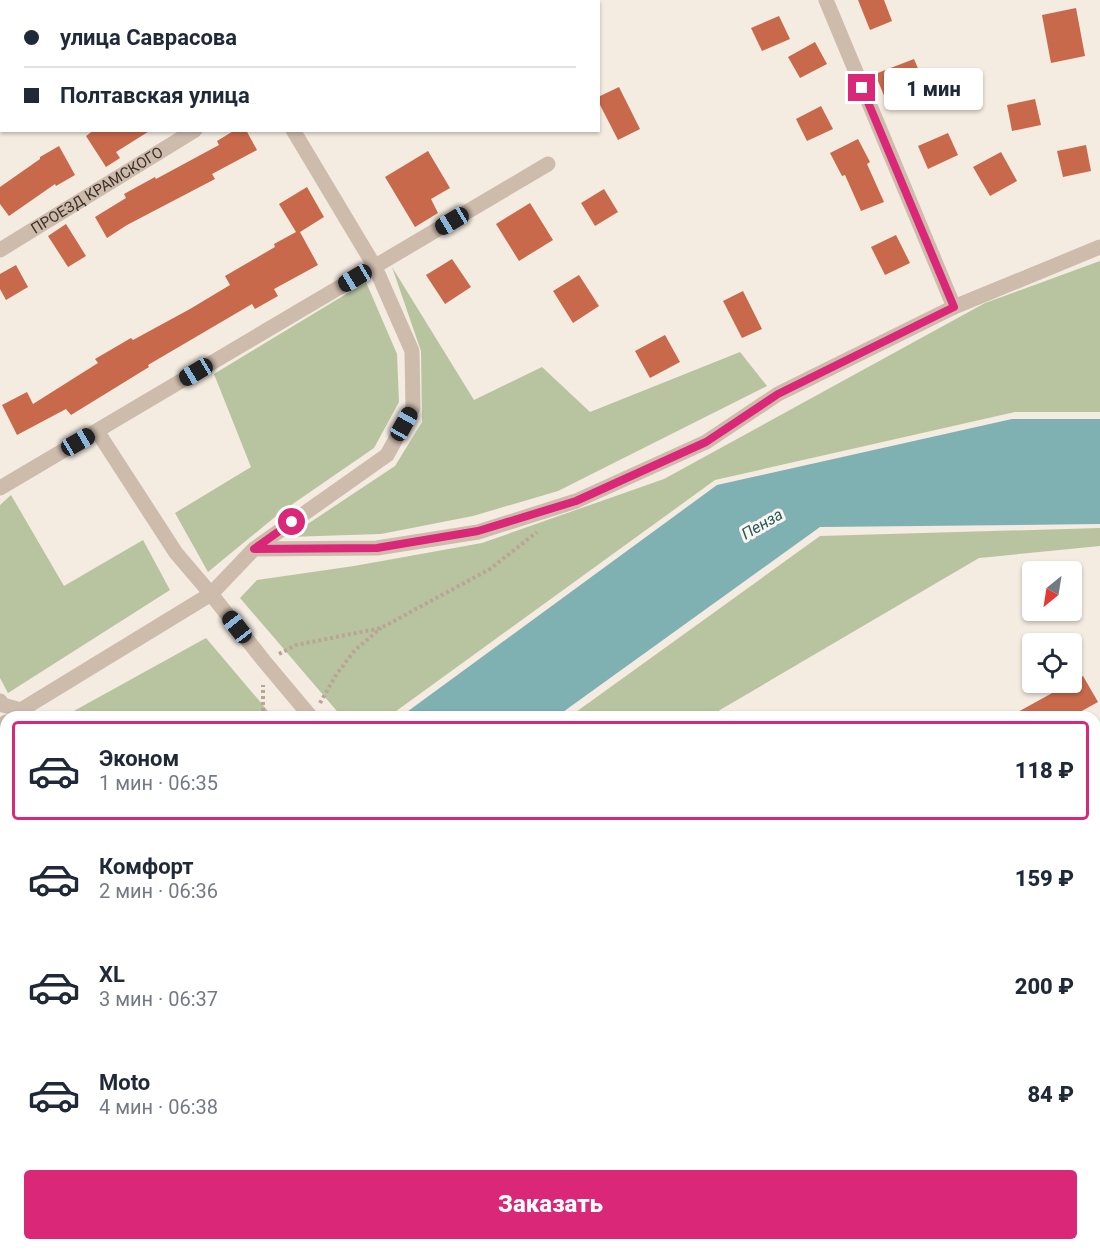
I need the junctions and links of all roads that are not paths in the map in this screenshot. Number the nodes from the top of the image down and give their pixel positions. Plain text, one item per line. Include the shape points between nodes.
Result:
1 (826, 0) edge
2 (192, 132) edge
3 (294, 132) edge
4 (548, 164) dead end
5 (1100, 247) edge
6 (0, 250) edge
7 (375, 267) junction
8 (954, 307) junction
9 (97, 431) junction
10 (0, 488) edge
11 (254, 549) junction
12 (211, 594) junction
13 (0, 700) edge
14 (12, 711) edge
15 (22, 711) edge
16 (313, 711) edge

1 - 8 street
2 - 6 street, ПРОЕЗД КРАМСКОГО
3 - 7 street
4 - 7 street
5 - 8 street
7 - 9 street
7 - 11 street via 412,351 413,408 387,454
8 - 11 street via 778,394 706,442 576,501 478,531 377,548
9 - 10 street
9 - 12 street via 176,554
11 - 12 street
12 - 15 street
12 - 16 street via 264,661
13 - 14 street

